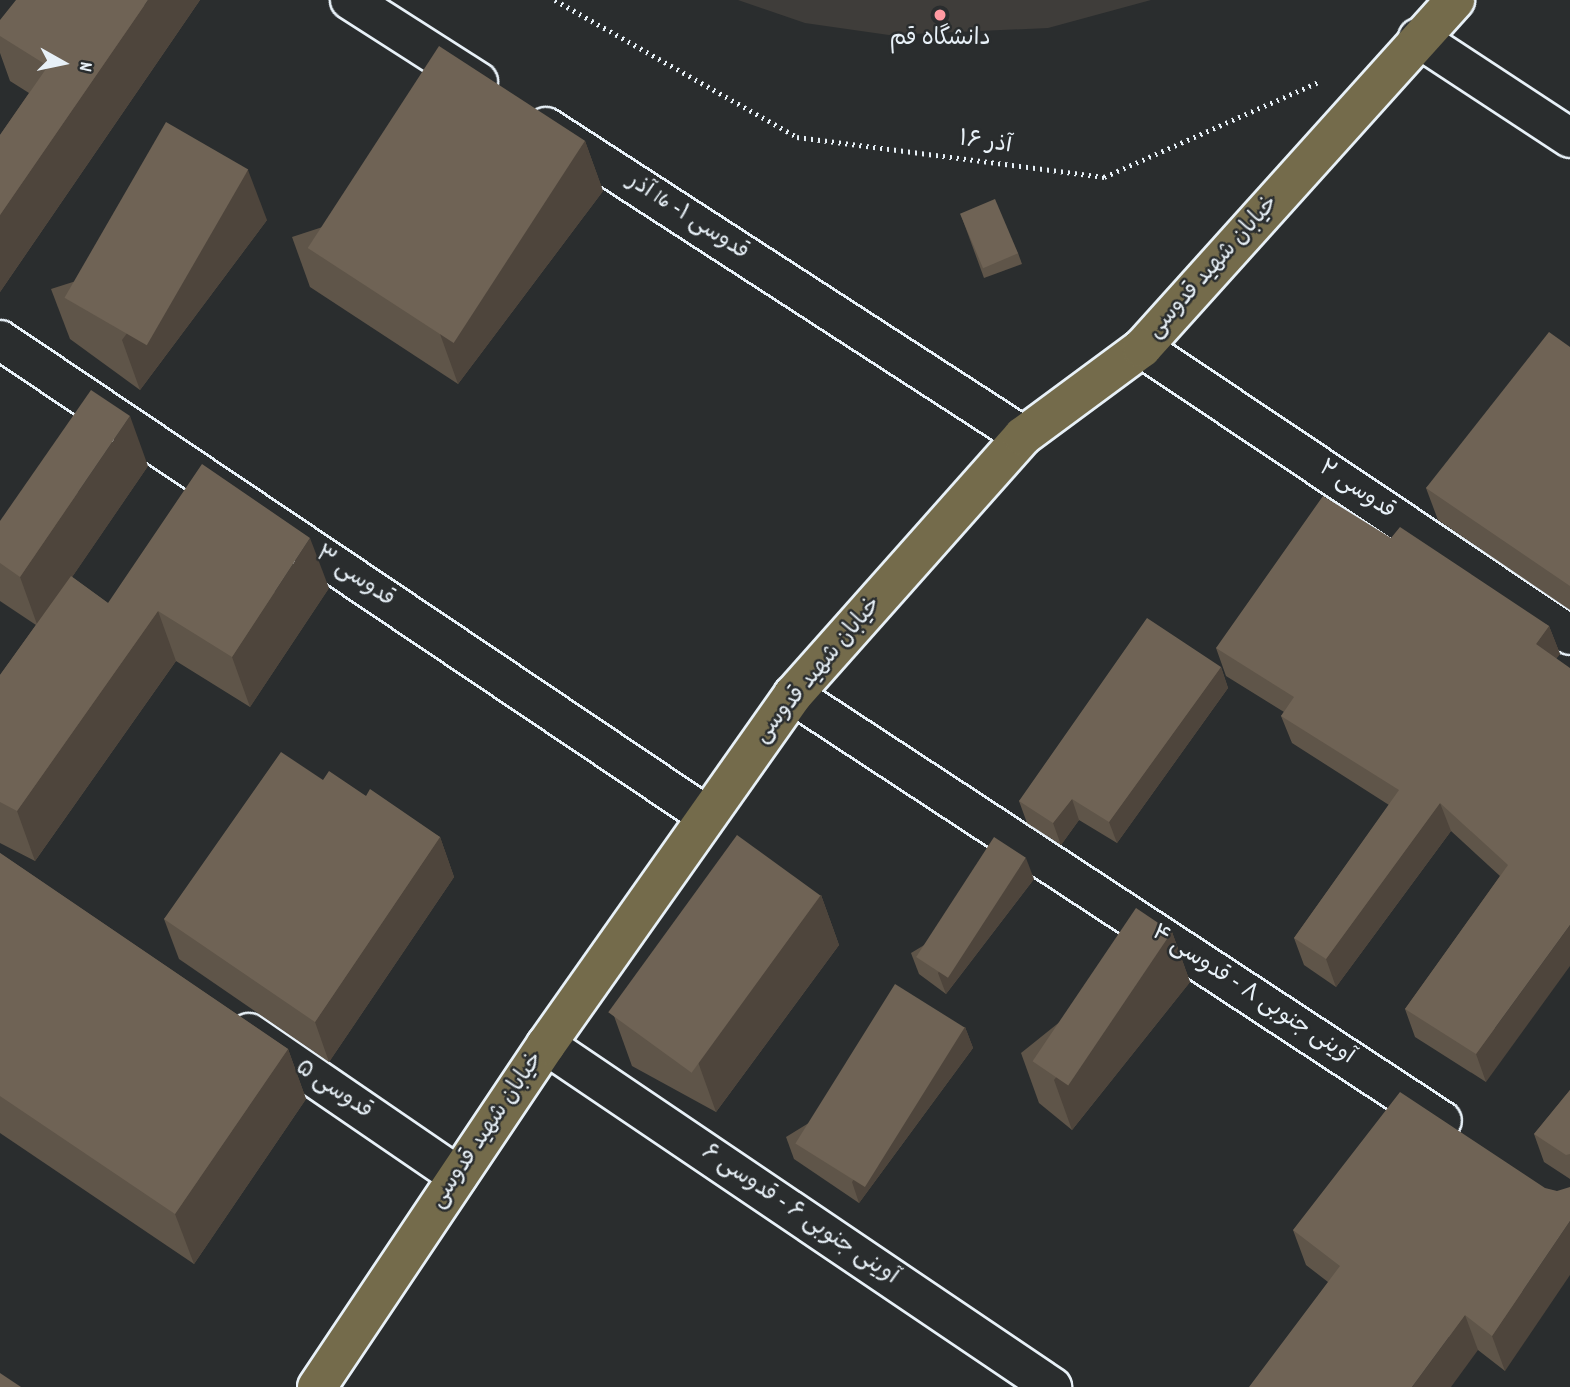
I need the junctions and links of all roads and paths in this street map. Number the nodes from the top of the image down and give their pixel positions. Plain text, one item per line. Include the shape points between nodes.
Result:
1 (350, 0) edge
2 (555, 0) edge
3 (1455, 0) edge
4 (1418, 38) junction
5 (1330, 77) dead end
6 (1570, 138) edge
7 (0, 340) edge
8 (1142, 348) junction
9 (1023, 436) junction
10 (1570, 635) edge
11 (793, 695) junction
12 (707, 816) junction
13 (218, 1012) edge
14 (546, 1045) junction
15 (1477, 1144) edge
16 (458, 1176) junction
17 (317, 1387) edge
18 (1052, 1387) edge

1 - 9 street, قدوسی ۱- 16 آذر
2 - 5 path, ۱۶ آذر via 797,137 1104,177
3 - 4 main road, خیابان شهید قدوسی
4 - 6 street
4 - 8 main road, خیابان شهید قدوسی
7 - 12 street, قدوسی ۳
8 - 9 main road, خیابان شهید قدوسی
8 - 10 street, قدوسی ۲
9 - 11 main road, خیابان شهید قدوسی
11 - 12 main road, خیابان شهید قدوسی
11 - 15 street, آوینی جنوبی ۸ - قدوسی ۴
12 - 14 main road, خیابان شهید قدوسی
13 - 16 street, قدوسی ۵
14 - 16 main road, خیابان شهید قدوسی
14 - 18 street, آوینی جنوبی ۶ - قدوسی ۶
16 - 17 main road, خیابان شهید قدوسی

